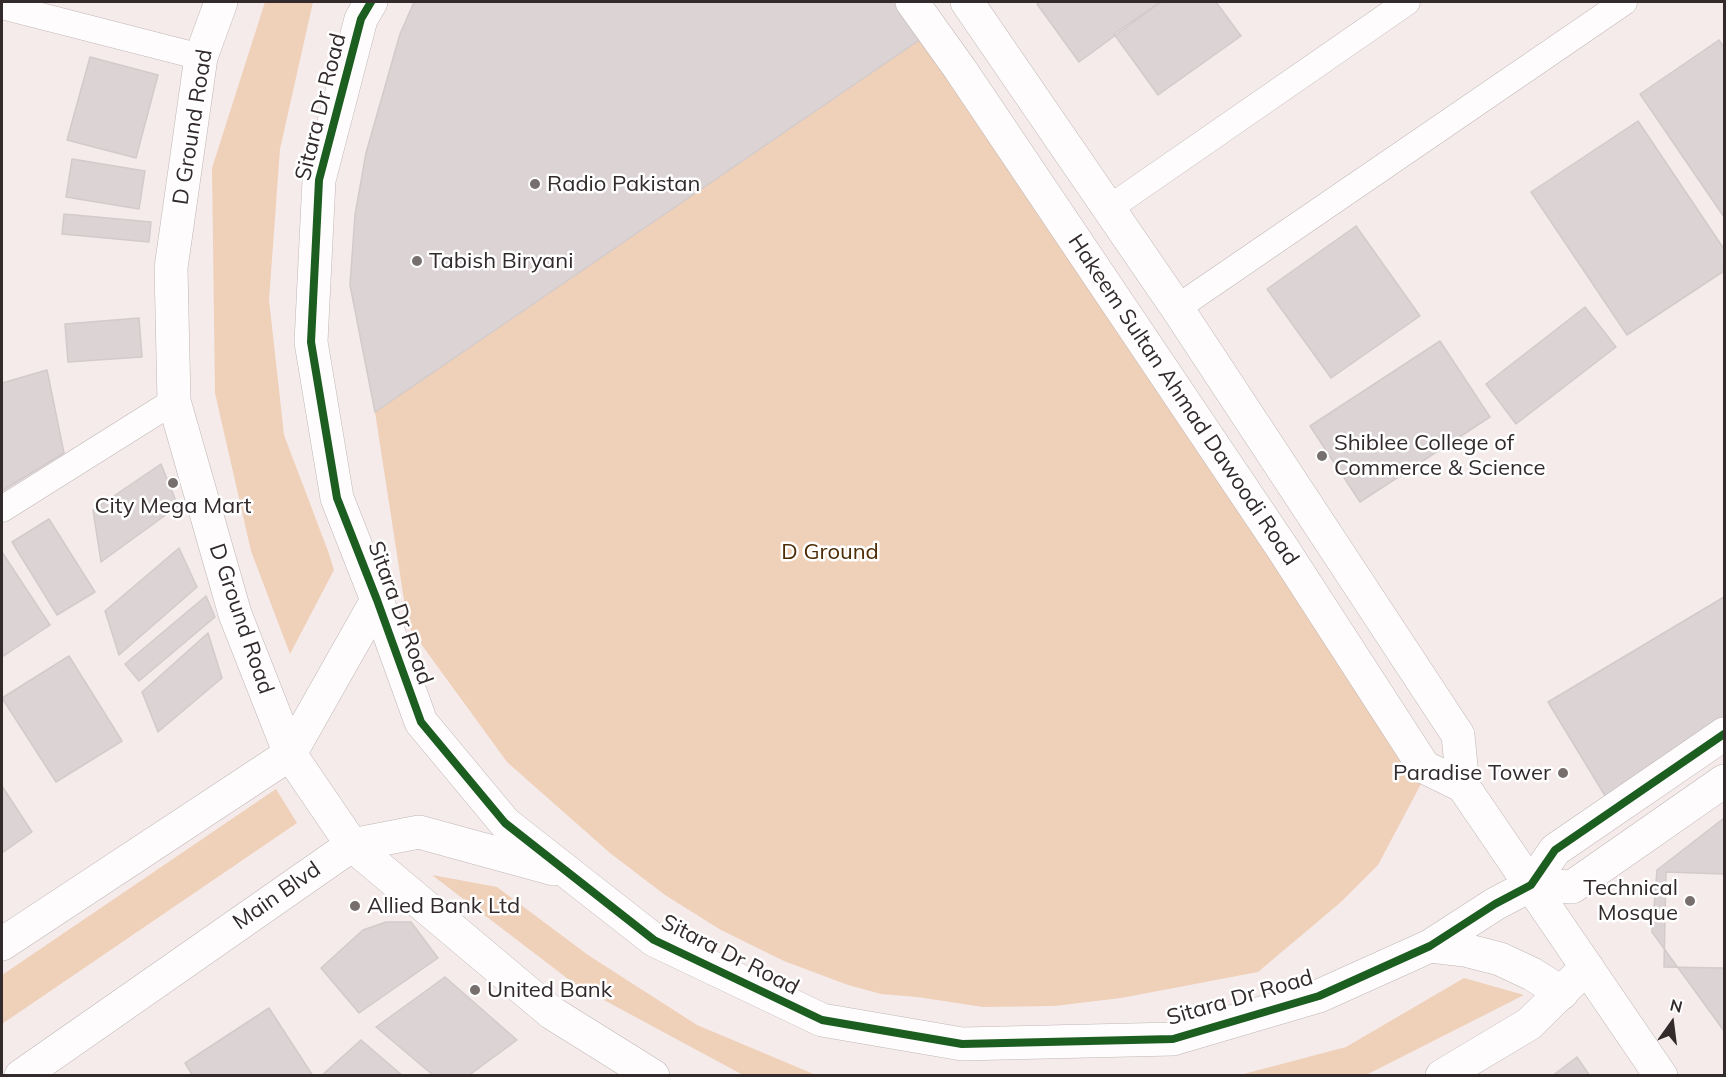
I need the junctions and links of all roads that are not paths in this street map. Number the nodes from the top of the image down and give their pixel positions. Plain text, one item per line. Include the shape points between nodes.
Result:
1 (220, 2) edge
2 (371, 2) edge
3 (912, 2) edge
4 (967, 2) edge
5 (1407, 2) edge
6 (1624, 2) edge
7 (2, 6) edge
8 (201, 57) junction
9 (1108, 209) junction
10 (1177, 308) junction
11 (174, 401) junction
12 (2, 509) edge
13 (377, 600) junction
14 (1725, 734) edge
15 (290, 754) junction
16 (1725, 781) edge
17 (1463, 786) junction
18 (351, 844) junction
19 (568, 872) junction
20 (1531, 885) junction
21 (2, 945) edge
22 (1430, 946) junction
23 (1587, 967) junction
24 (1562, 993) junction
25 (21, 1076) edge
26 (653, 1076) edge
27 (1442, 1076) edge
28 (1661, 1076) edge

1 - 8 street, D Ground Road
2 - 13 street, Sitara Dr Road via 361,19 319,180 311,342 337,498
3 - 17 street, Hakeem Sultan Ahmad Dawoodi Road via 1283,549 1424,767
4 - 9 street, Hakeem Sultan Ahmad Dawoodi Road
5 - 9 street
6 - 10 street
7 - 8 street
8 - 11 street, D Ground Road via 171,268
9 - 10 street, Hakeem Sultan Ahmad Dawoodi Road
10 - 17 street, Hakeem Sultan Ahmad Dawoodi Road via 1458,735
11 - 12 street
11 - 15 street, D Ground Road via 235,614
13 - 15 street
13 - 19 street, Sitara Dr Road via 421,722 505,823
14 - 20 street, Sitara Dr Road via 1555,850
15 - 18 street, D Ground Road
15 - 21 street
16 - 20 street via 1572,887
17 - 20 street, Hakeem Sultan Ahmad Dawoodi Road
18 - 19 street, Main Blvd via 419,832
18 - 25 street, Main Blvd
18 - 26 street, D Ground Road via 552,1013
19 - 22 street, Sitara Dr Road via 654,940 822,1020 962,1044 1173,1039 1319,996
20 - 22 street, Sitara Dr Road
20 - 23 street, Hakeem Sultan Ahmad Dawoodi Road
22 - 24 street via 1500,959
23 - 24 street
23 - 28 street, Hakeem Sultan Ahmad Dawoodi Road
24 - 27 street via 1529,1024

